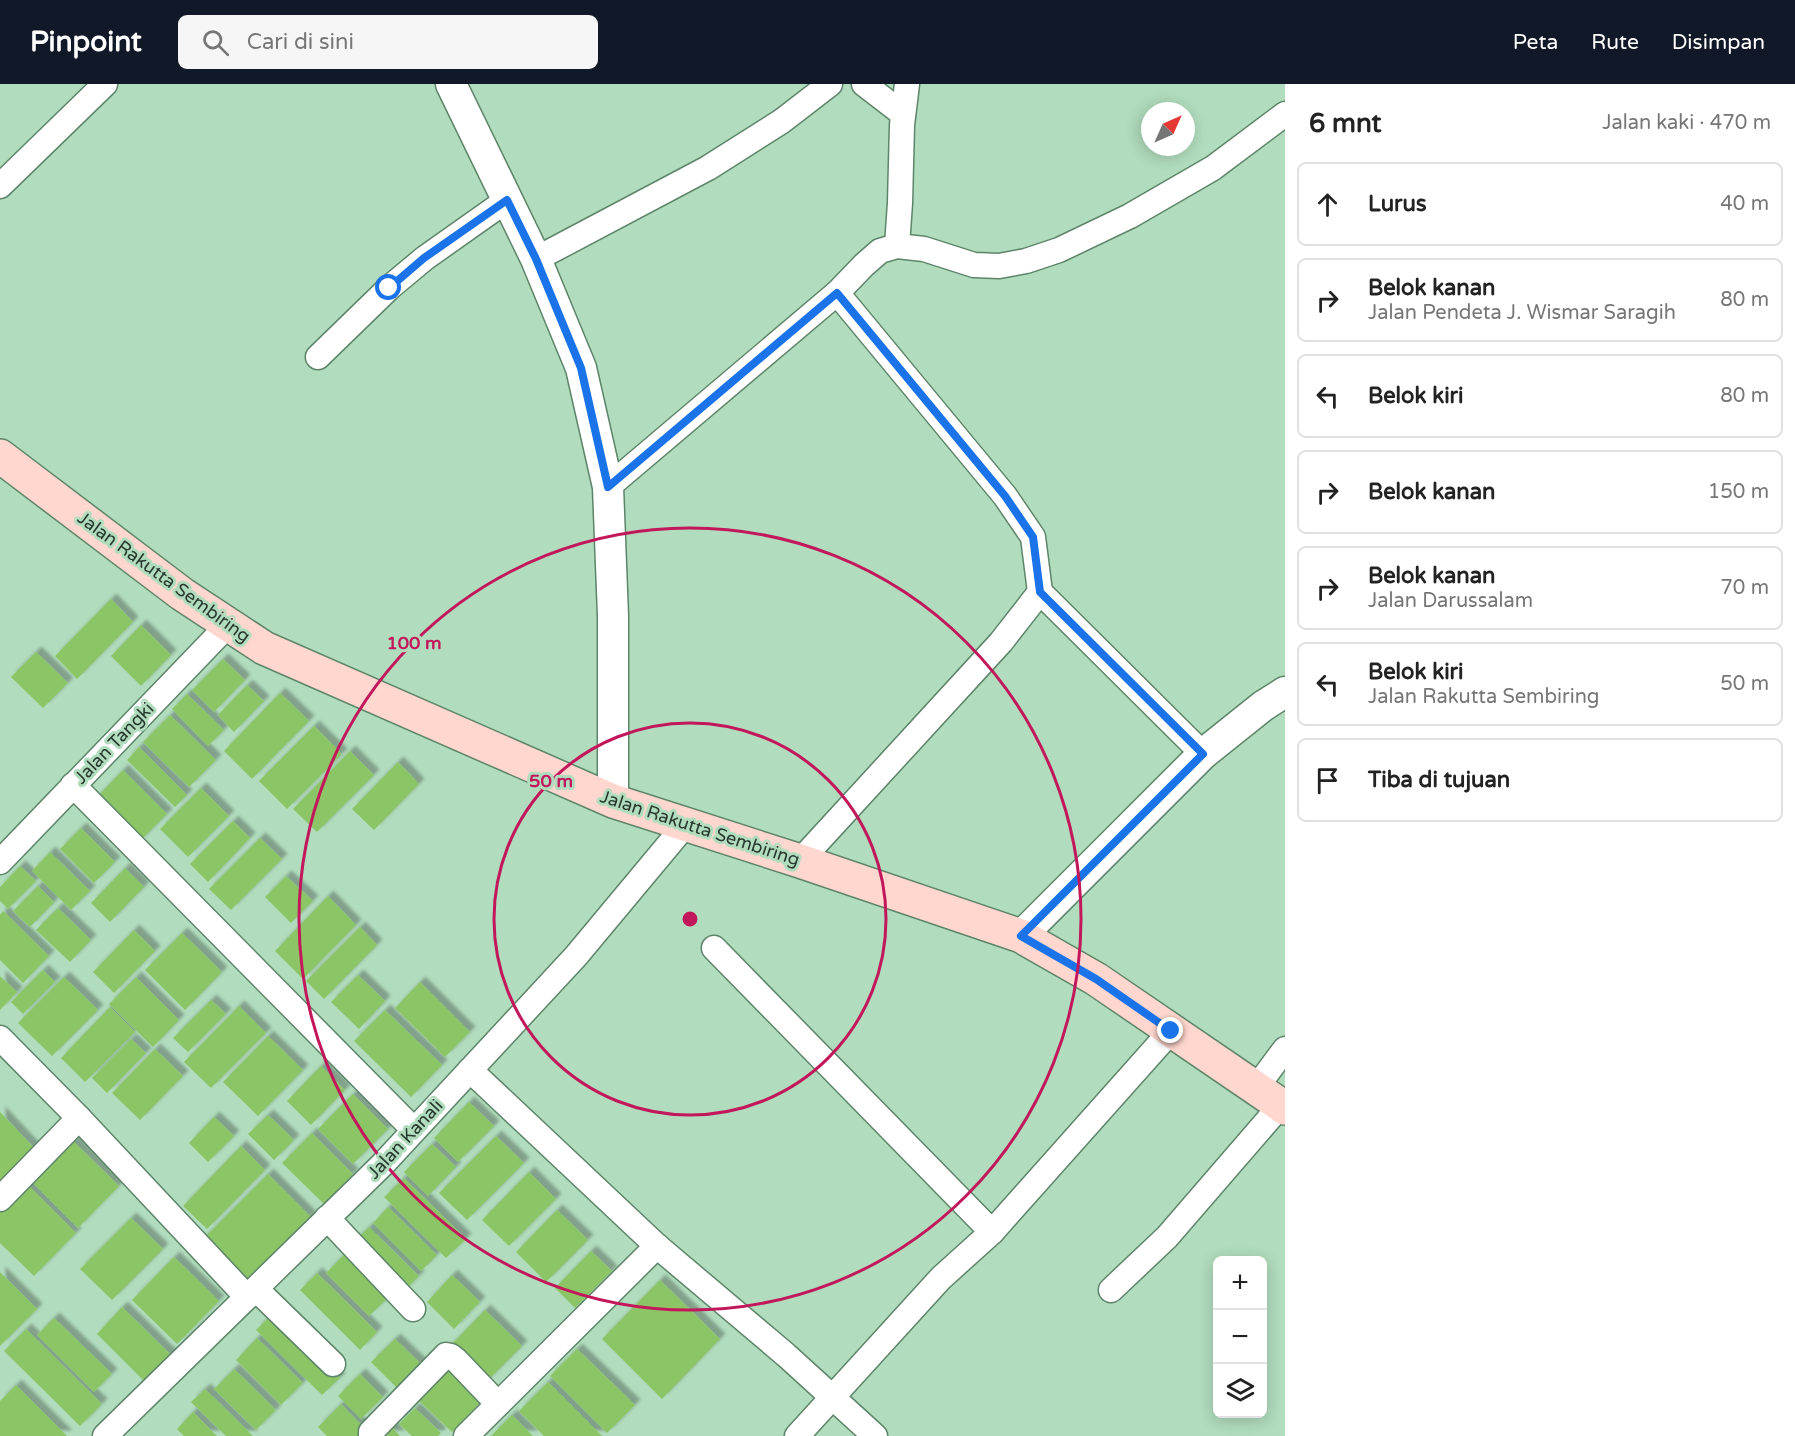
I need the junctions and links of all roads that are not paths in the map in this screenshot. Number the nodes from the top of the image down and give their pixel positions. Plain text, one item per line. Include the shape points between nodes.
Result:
1 (105, 84) edge
2 (452, 84) edge
3 (830, 84) edge
4 (864, 84) edge
5 (907, 84) edge
6 (903, 114) junction
7 (1285, 114) edge
8 (0, 186) edge
9 (507, 200) junction
10 (897, 246) junction
11 (536, 259) junction
12 (837, 293) junction
13 (318, 357) dead end
14 (0, 456) edge
15 (608, 487) junction
16 (1040, 592) junction
17 (228, 625) junction
18 (1285, 692) edge
19 (1203, 754) junction
20 (73, 785) junction
21 (613, 801) junction
22 (686, 824) junction
23 (800, 861) junction
24 (0, 862) edge
25 (1021, 936) junction
26 (714, 948) dead end
27 (1171, 1031) junction
28 (0, 1038) edge
29 (1285, 1049) edge
30 (470, 1070) junction
31 (1274, 1100) edge
32 (79, 1118) junction
33 (414, 1130) junction
34 (0, 1199) edge
35 (327, 1218) junction
36 (992, 1232) junction
37 (657, 1246) junction
38 (1111, 1290) dead end
39 (252, 1293) junction
40 (413, 1309) dead end
41 (333, 1364) dead end
42 (832, 1397) junction
43 (498, 1404) junction
44 (105, 1436) edge
45 (371, 1436) edge
46 (466, 1436) edge
47 (797, 1436) edge
48 (875, 1436) edge

1 - 8 street
2 - 9 street
3 - 11 street via 782,121 708,168
4 - 6 street
5 - 6 street
6 - 10 street
7 - 10 street via 1213,168 1130,216 1059,250 999,266 974,265 924,249
9 - 11 street
9 - 13 street via 424,258
10 - 12 street via 880,251
11 - 15 street via 581,368
12 - 15 street
12 - 16 street via 1005,496 1033,537
14 - 17 main road, Jalan Rakutta Sembiring
15 - 21 street
16 - 19 street
16 - 23 street via 1001,642
17 - 20 street, Jalan Tangki
17 - 21 main road, Jalan Rakutta Sembiring via 264,648
18 - 19 street
19 - 25 street
20 - 24 street, Jalan Tangki
20 - 33 street
21 - 22 main road, Jalan Rakutta Sembiring
22 - 23 main road, Jalan Rakutta Sembiring
22 - 30 street, Jalan Kanali via 576,956
23 - 25 main road, Jalan Rakutta Sembiring
25 - 27 main road, Jalan Rakutta Sembiring via 1096,979
26 - 36 street
27 - 31 main road, Jalan Rakutta Sembiring
27 - 36 street
28 - 32 street
29 - 31 street
30 - 33 street, Jalan Kanali
30 - 37 street
31 - 38 street via 1167,1237
32 - 34 street
32 - 39 street
33 - 35 street, Jalan Kanali
35 - 39 street, Jalan Kanali
35 - 40 street
36 - 42 street via 941,1278
37 - 42 street
37 - 43 street
39 - 41 street
39 - 44 street, Jalan Kanali
42 - 47 street
42 - 48 street
43 - 45 street via 456,1360 446,1355
43 - 46 street

